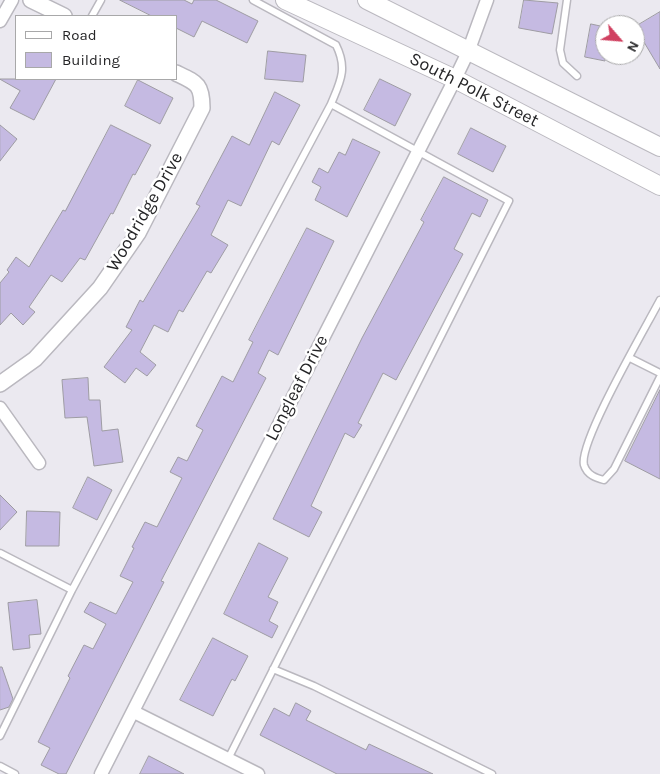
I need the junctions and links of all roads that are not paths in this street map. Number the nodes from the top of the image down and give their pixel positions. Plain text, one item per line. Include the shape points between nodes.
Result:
1 (12, 0) edge
2 (31, 0) edge
3 (101, 0) edge
4 (253, 0) edge
5 (285, 0) edge
6 (367, 0) edge
7 (487, 0) edge
8 (567, 0) edge
9 (62, 15) edge
10 (93, 15) edge
11 (0, 21) edge
12 (468, 52) junction
13 (178, 73) edge
14 (577, 76) dead end
15 (455, 79) junction
16 (331, 104) junction
17 (660, 147) edge
18 (418, 152) junction
19 (660, 186) edge
20 (660, 300) edge
21 (630, 358) junction
22 (660, 373) edge
23 (660, 378) edge
24 (0, 384) edge
25 (0, 408) edge
26 (39, 463) dead end
27 (0, 553) edge
28 (72, 590) junction
29 (273, 669) junction
30 (134, 712) junction
31 (0, 736) edge
32 (228, 759) junction
33 (0, 766) edge
34 (15, 774) edge
35 (101, 774) edge
36 (258, 774) edge
37 (492, 774) edge

1 - 11 street
2 - 9 street
3 - 10 lane
4 - 16 lane via 336,45 343,58 342,76
5 - 15 main road, South Polk Street
6 - 12 main road, South Polk Street
7 - 12 street, Longleaf Drive
8 - 14 lane via 560,50 563,63
12 - 15 street, Longleaf Drive
12 - 17 main road, South Polk Street
13 - 24 street, Woodridge Drive via 197,83 202,93 202,108 138,233 100,288 35,359
15 - 18 street, Longleaf Drive
15 - 19 main road, South Polk Street
16 - 18 lane
16 - 28 lane
18 - 29 lane via 509,201
18 - 30 street, Longleaf Drive
20 - 21 lane
21 - 22 lane
21 - 23 lane via 596,420 585,448 584,465 592,476 604,480 614,469
25 - 26 street
27 - 28 lane
28 - 31 lane
29 - 32 lane
29 - 37 lane
30 - 32 street
30 - 35 street, Longleaf Drive
32 - 36 street
33 - 34 lane

